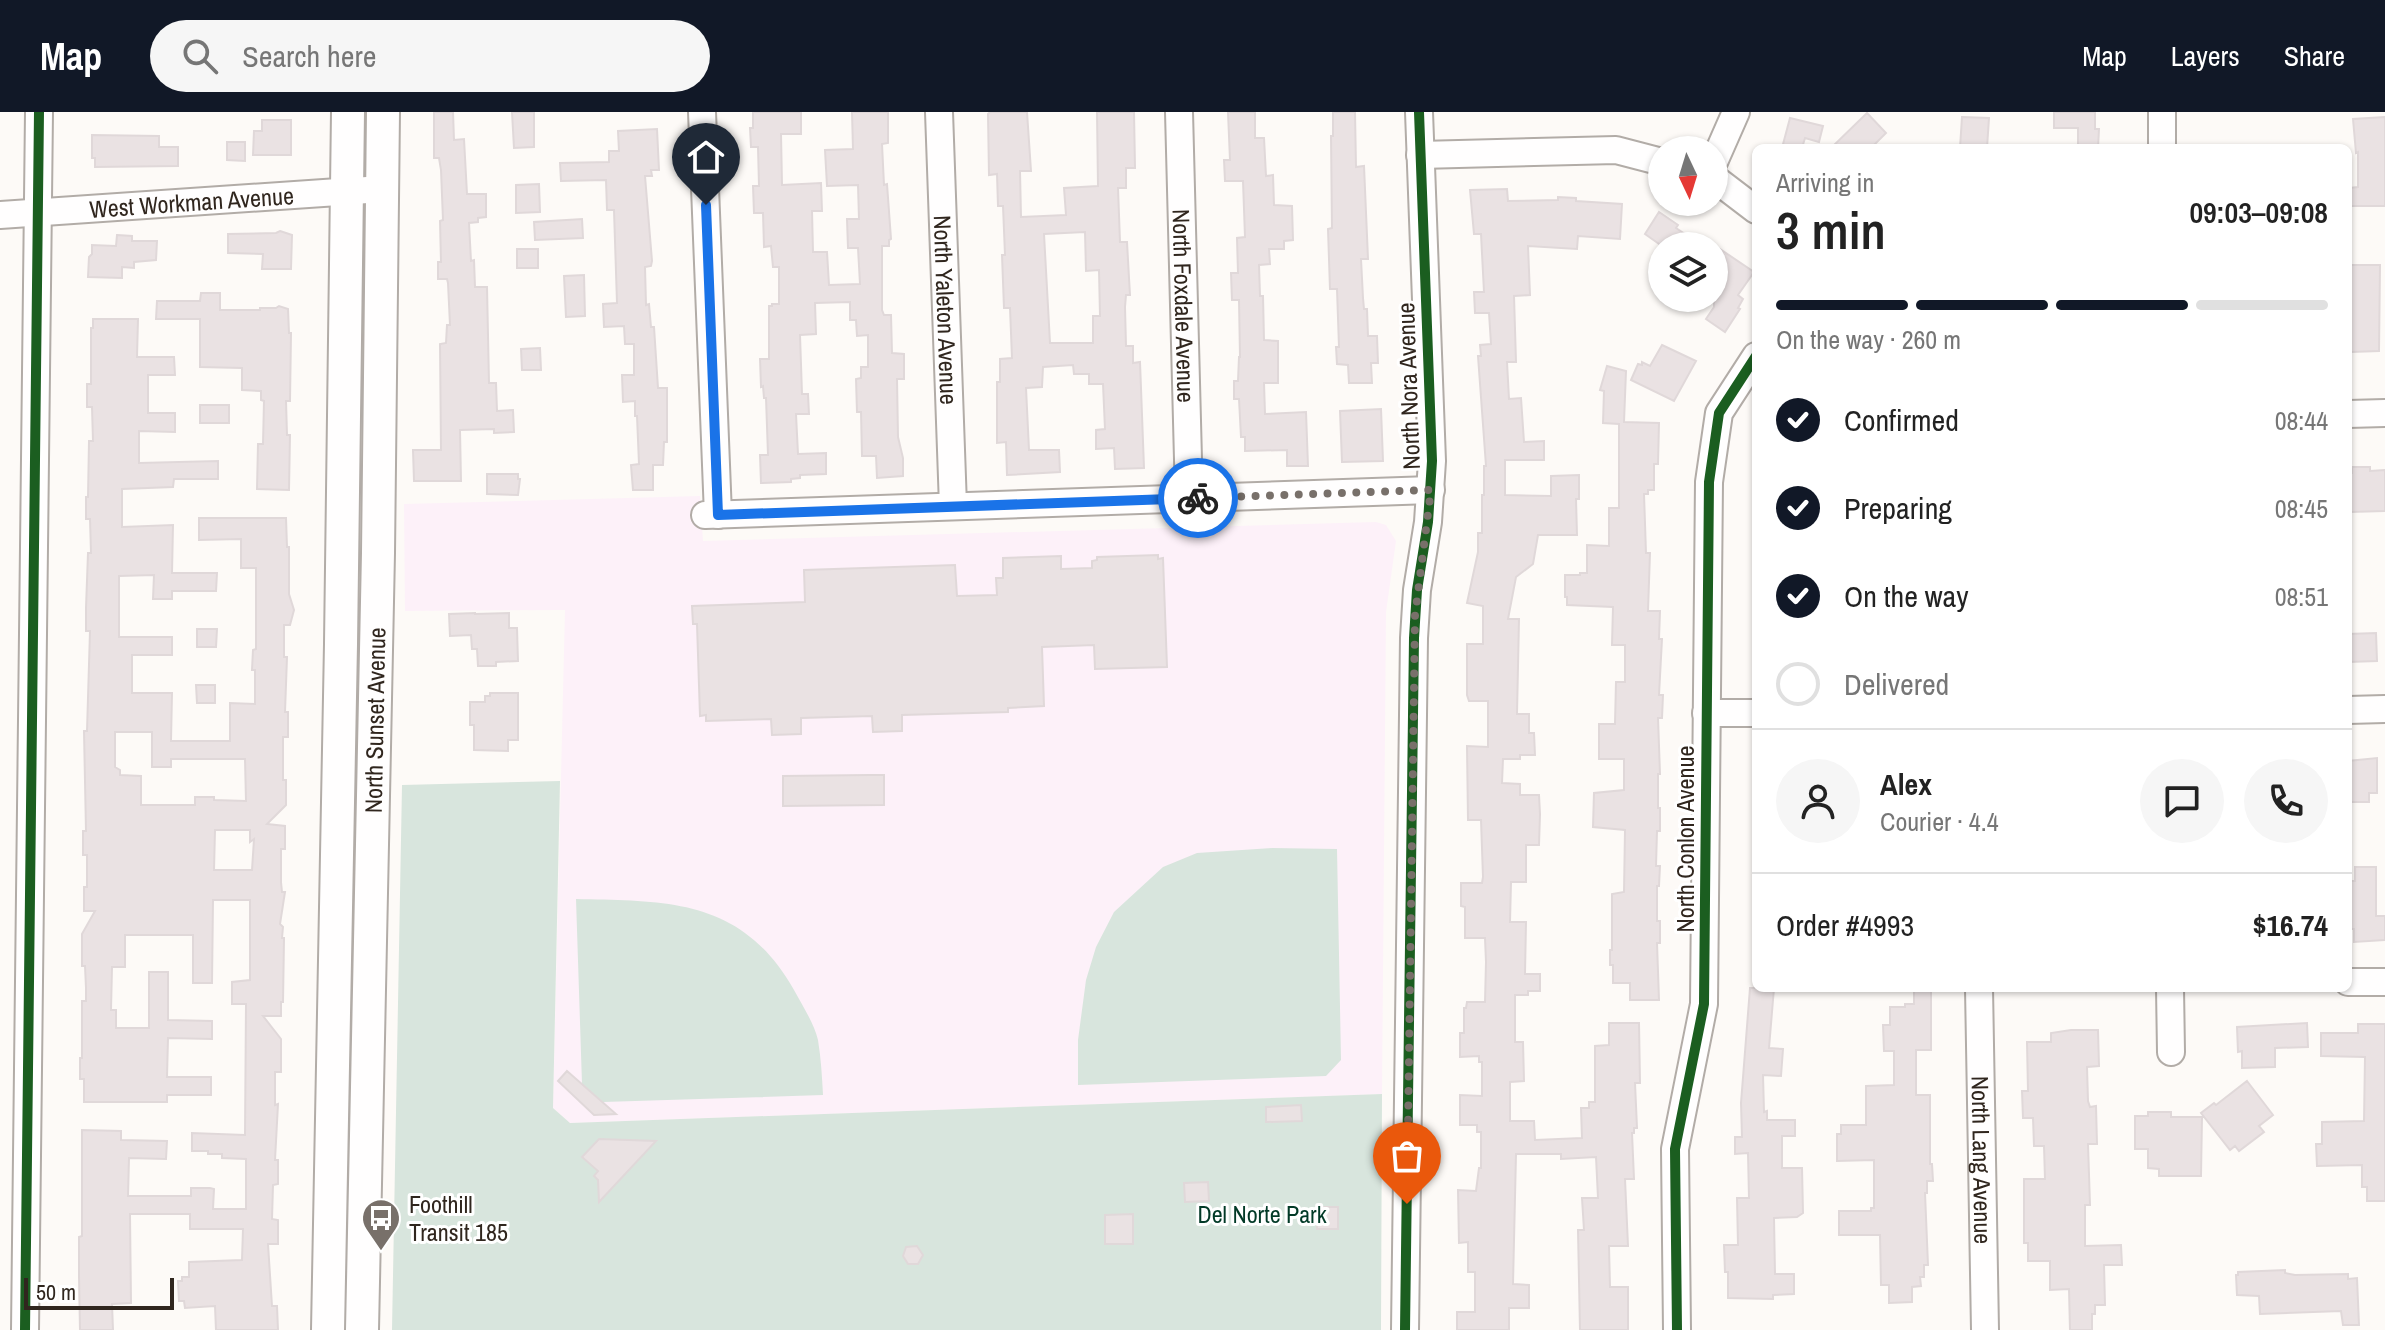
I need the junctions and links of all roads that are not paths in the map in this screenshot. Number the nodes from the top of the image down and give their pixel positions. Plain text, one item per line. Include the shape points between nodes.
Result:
1 (39, 112) edge
2 (348, 112) edge
3 (383, 112) edge
4 (702, 112) edge
5 (939, 112) edge
6 (1179, 112) edge
7 (1419, 112) edge
8 (1736, 112) edge
9 (2162, 112) edge
10 (1725, 136) edge
11 (2162, 144) edge
12 (1420, 155) junction
13 (1648, 158) edge
14 (382, 189) junction
15 (1728, 189) edge
16 (347, 191) junction
17 (1752, 207) edge
18 (37, 212) junction
19 (0, 215) edge
20 (1752, 362) edge
21 (2385, 413) edge
22 (2352, 414) edge
23 (1431, 490) junction
24 (1189, 498) junction
25 (953, 506) junction
26 (2385, 709) edge
27 (2352, 710) edge
28 (1706, 713) junction
29 (1752, 713) edge
30 (2352, 982) edge
31 (2385, 982) edge
32 (1979, 992) edge
33 (2170, 992) edge
34 (2171, 1052) dead end
35 (25, 1330) edge
36 (328, 1330) edge
37 (362, 1330) edge
38 (1405, 1330) edge
39 (1677, 1330) edge
40 (1985, 1330) edge

1 - 18 street
2 - 16 main road, North Sunset Avenue
3 - 14 main road, North Sunset Avenue
4 - 25 street via 711,515
5 - 25 street, North Yaleton Avenue
6 - 24 street, North Foxdale Avenue
7 - 12 street, North Nora Avenue
8 - 10 street
9 - 11 street
12 - 13 street via 1616,150
12 - 23 street, North Nora Avenue
14 - 16 street, West Workman Avenue
14 - 37 main road, North Sunset Avenue
15 - 17 street
16 - 18 street, West Workman Avenue
16 - 36 main road, North Sunset Avenue
18 - 19 street, West Workman Avenue
18 - 35 street
20 - 28 street, North Conlon Avenue via 1719,413 1709,482
21 - 22 street
23 - 24 street
23 - 38 street, North Nora Avenue via 1415,616
24 - 25 street
26 - 27 street
28 - 29 street
28 - 39 street, North Conlon Avenue via 1704,1004 1675,1149
30 - 31 street
32 - 40 street, North Lang Avenue
33 - 34 street

